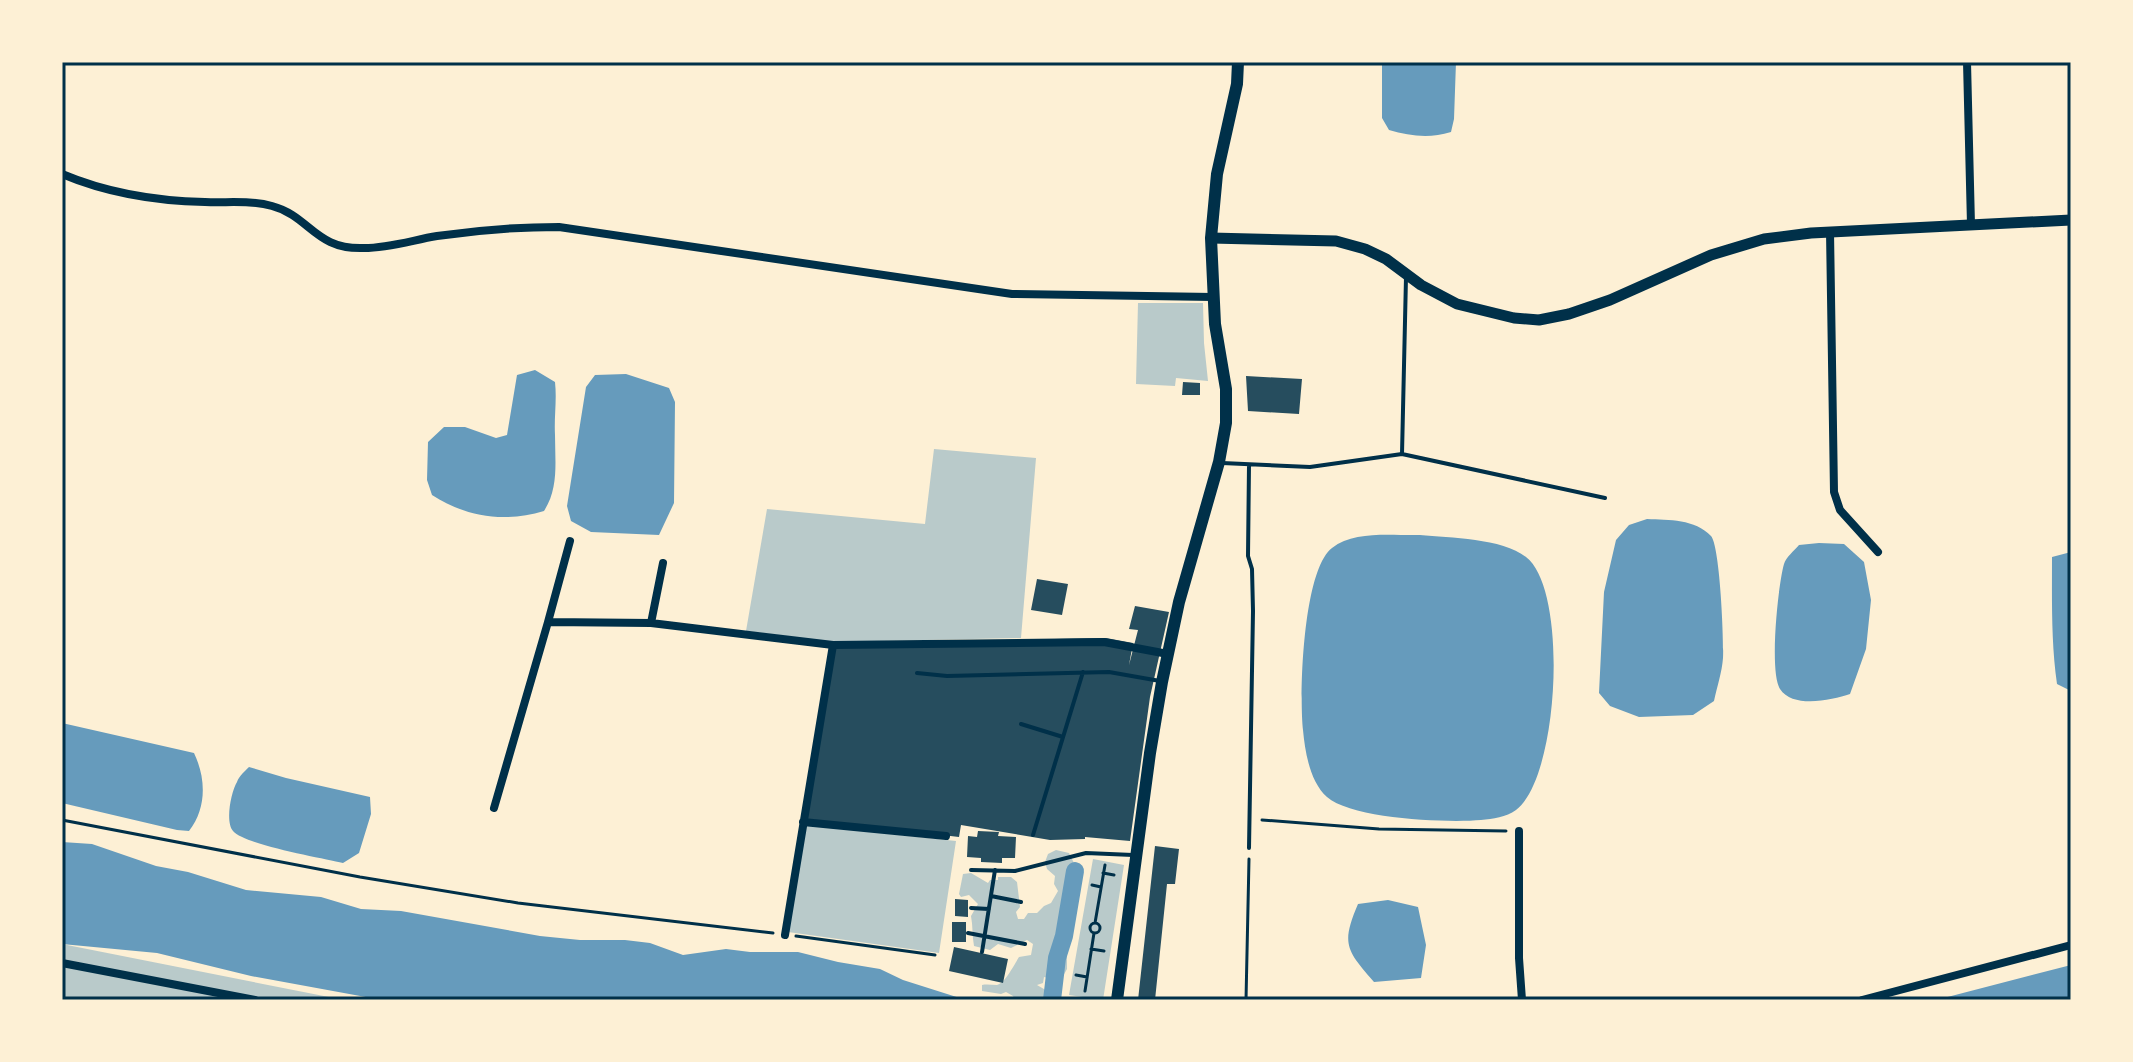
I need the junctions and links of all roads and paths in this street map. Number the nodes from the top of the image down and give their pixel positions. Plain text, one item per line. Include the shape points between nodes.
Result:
1 (1238, 62) edge
2 (1967, 62) edge
3 (1977, 62) edge
4 (1967, 74) junction
5 (62, 174) edge
6 (2071, 220) edge
7 (1971, 225) junction
8 (1830, 231) junction
9 (1211, 238) junction
10 (1406, 274) junction
11 (1213, 297) junction
12 (1402, 454) junction
13 (1219, 462) junction
14 (1249, 465) junction
15 (1605, 498) dead end
16 (570, 541) dead end
17 (1878, 552) dead end
18 (663, 563) dead end
19 (548, 622) junction
20 (651, 623) junction
21 (833, 645) junction
22 (1168, 654) junction
23 (1083, 672) junction
24 (917, 673) dead end
25 (1162, 682) junction
26 (1021, 724) dead end
27 (1063, 737) junction
28 (494, 808) dead end
29 (62, 820) edge
30 (1250, 820) junction
31 (803, 822) junction
32 (1519, 831) joint
33 (1033, 835) dead end
34 (946, 836) dead end
35 (1249, 848) joint
36 (1107, 854) junction
37 (1135, 855) junction
38 (971, 870) dead end
39 (995, 870) junction
40 (1103, 873) junction
41 (1114, 875) dead end
42 (1092, 885) dead end
43 (1101, 887) junction
44 (991, 896) junction
45 (1021, 902) dead end
46 (971, 908) dead end
47 (989, 909) junction
48 (1095, 923) junction
49 (1083, 926) dead end
50 (1090, 927) junction
51 (968, 933) dead end
52 (1094, 933) junction
53 (785, 935) junction
54 (985, 935) junction
55 (1025, 944) dead end
56 (2071, 945) edge
57 (1091, 949) junction
58 (1104, 951) dead end
59 (982, 952) dead end
60 (935, 955) dead end
61 (62, 963) edge
62 (1076, 975) dead end
63 (1087, 977) junction
64 (1085, 991) dead end
65 (255, 1000) edge
66 (1117, 1000) edge
67 (1246, 1000) edge
68 (1522, 1000) edge
69 (1862, 1000) edge

1 - 9 main road
2 - 4 street
3 - 4 street
4 - 7 street
5 - 11 street via 96,188 142,196 276,206 337,246 364,248 508,227 559,227 1012,294
6 - 7 street
7 - 8 street
8 - 10 street via 1764,239 1711,255 1610,300 1539,320 1457,304
8 - 17 street via 1834,492 1840,510
9 - 10 street via 1336,241 1365,249
9 - 11 main road
10 - 12 lane
11 - 13 main road via 1226,389
12 - 14 lane via 1310,467
12 - 15 lane
13 - 14 lane
13 - 22 main road
14 - 30 lane
16 - 19 street
18 - 20 street
19 - 20 street
19 - 28 street
20 - 21 street
21 - 22 street via 1104,642
21 - 31 street
22 - 25 main road
23 - 24 lane
23 - 25 lane
23 - 27 lane
25 - 37 main road
26 - 27 lane
27 - 33 lane
29 - 53 path via 518,903
30 - 32 path
30 - 35 lane
31 - 34 street
31 - 53 street
32 - 68 street
35 - 67 path
36 - 37 lane
36 - 39 lane
36 - 40 path
37 - 66 main road
38 - 39 lane
39 - 44 lane
40 - 41 path
40 - 43 path
42 - 43 path
43 - 48 path
44 - 45 lane
44 - 47 lane
46 - 47 lane
47 - 54 lane
48 - 50 path
48 - 52 path via 1100,928
49 - 50 path
50 - 52 path
51 - 54 lane
52 - 57 path
53 - 60 path
54 - 55 lane
54 - 59 lane
56 - 69 street
57 - 58 path
57 - 63 path
61 - 65 street
62 - 63 path
63 - 64 path

